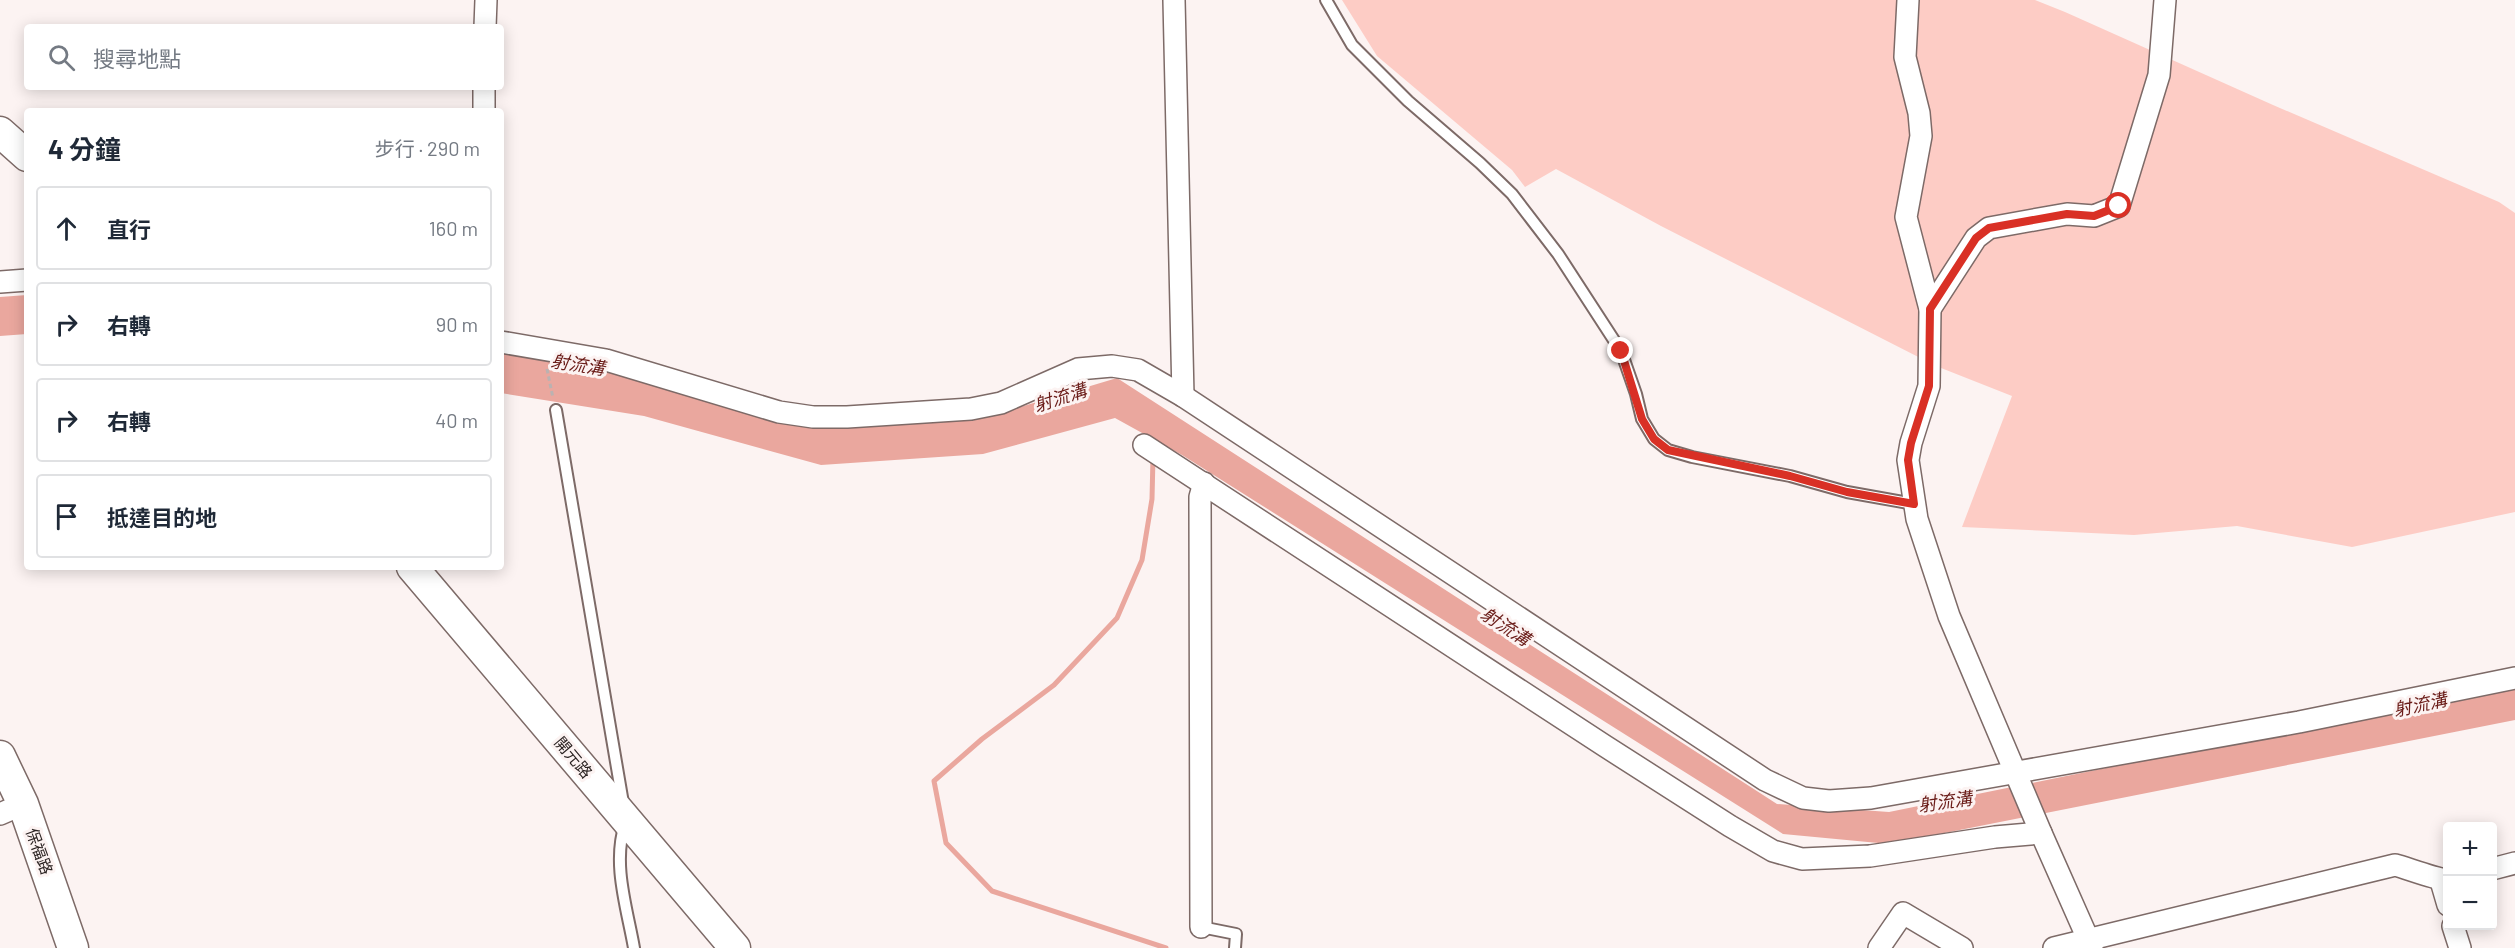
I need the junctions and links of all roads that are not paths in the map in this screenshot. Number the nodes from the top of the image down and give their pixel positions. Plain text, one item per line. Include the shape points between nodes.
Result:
1 (486, 0) edge
2 (1174, 0) edge
3 (1326, 0) edge
4 (1908, 0) edge
5 (2165, 0) edge
6 (486, 24) edge
7 (484, 90) edge
8 (484, 108) edge
9 (0, 132) edge
10 (24, 153) edge
11 (24, 280) edge
12 (0, 282) edge
13 (1930, 309) junction
14 (504, 343) edge
15 (1183, 396) junction
16 (556, 410) road end
17 (1145, 445) dead end
18 (1204, 483) junction
19 (1914, 504) junction
20 (415, 570) edge
21 (2515, 678) edge
22 (0, 756) edge
23 (2019, 777) junction
24 (11, 809) edge
25 (626, 819) junction
26 (2039, 830) junction
27 (2515, 863) edge
28 (2497, 867) edge
29 (2443, 880) edge
30 (1201, 927) joint
31 (2454, 930) edge
32 (2090, 943) edge
33 (73, 948) edge
34 (634, 948) edge
35 (735, 948) edge
36 (1235, 948) edge
37 (1879, 948) edge
38 (1962, 948) edge
39 (2054, 948) edge
40 (2460, 948) edge

1 - 6 street
2 - 15 street
3 - 19 lane via 1352,45 1512,194 1558,254 1621,351 1642,419 1654,439 1668,450 1692,457
4 - 13 street via 1905,57 1921,136 1906,217
5 - 13 street via 2159,75 2119,206 2094,216 2067,214 1989,228 1976,238
7 - 8 street
9 - 10 main road
11 - 12 street
13 - 19 street via 1929,386 1908,460
14 - 15 street via 606,360 779,412 813,417 971,409 1001,403 1078,369 1112,366 1138,370
15 - 23 street via 1765,780 1803,798 1871,798
16 - 25 lane
17 - 18 street
18 - 26 street via 1605,746 1773,851 1802,859 1870,856
18 - 30 street via 1200,497
19 - 23 street via 1949,616
20 - 25 main road, 開元路
21 - 23 street
22 - 24 main road, 保福路
23 - 26 street
24 - 33 main road, 保福路
25 - 34 lane via 619,842 621,876
25 - 35 main road, 開元路
26 - 32 street
27 - 28 street
29 - 32 street via 2395,865
30 - 36 lane via 1236,934
31 - 40 street
32 - 39 street
37 - 38 street via 1903,913

